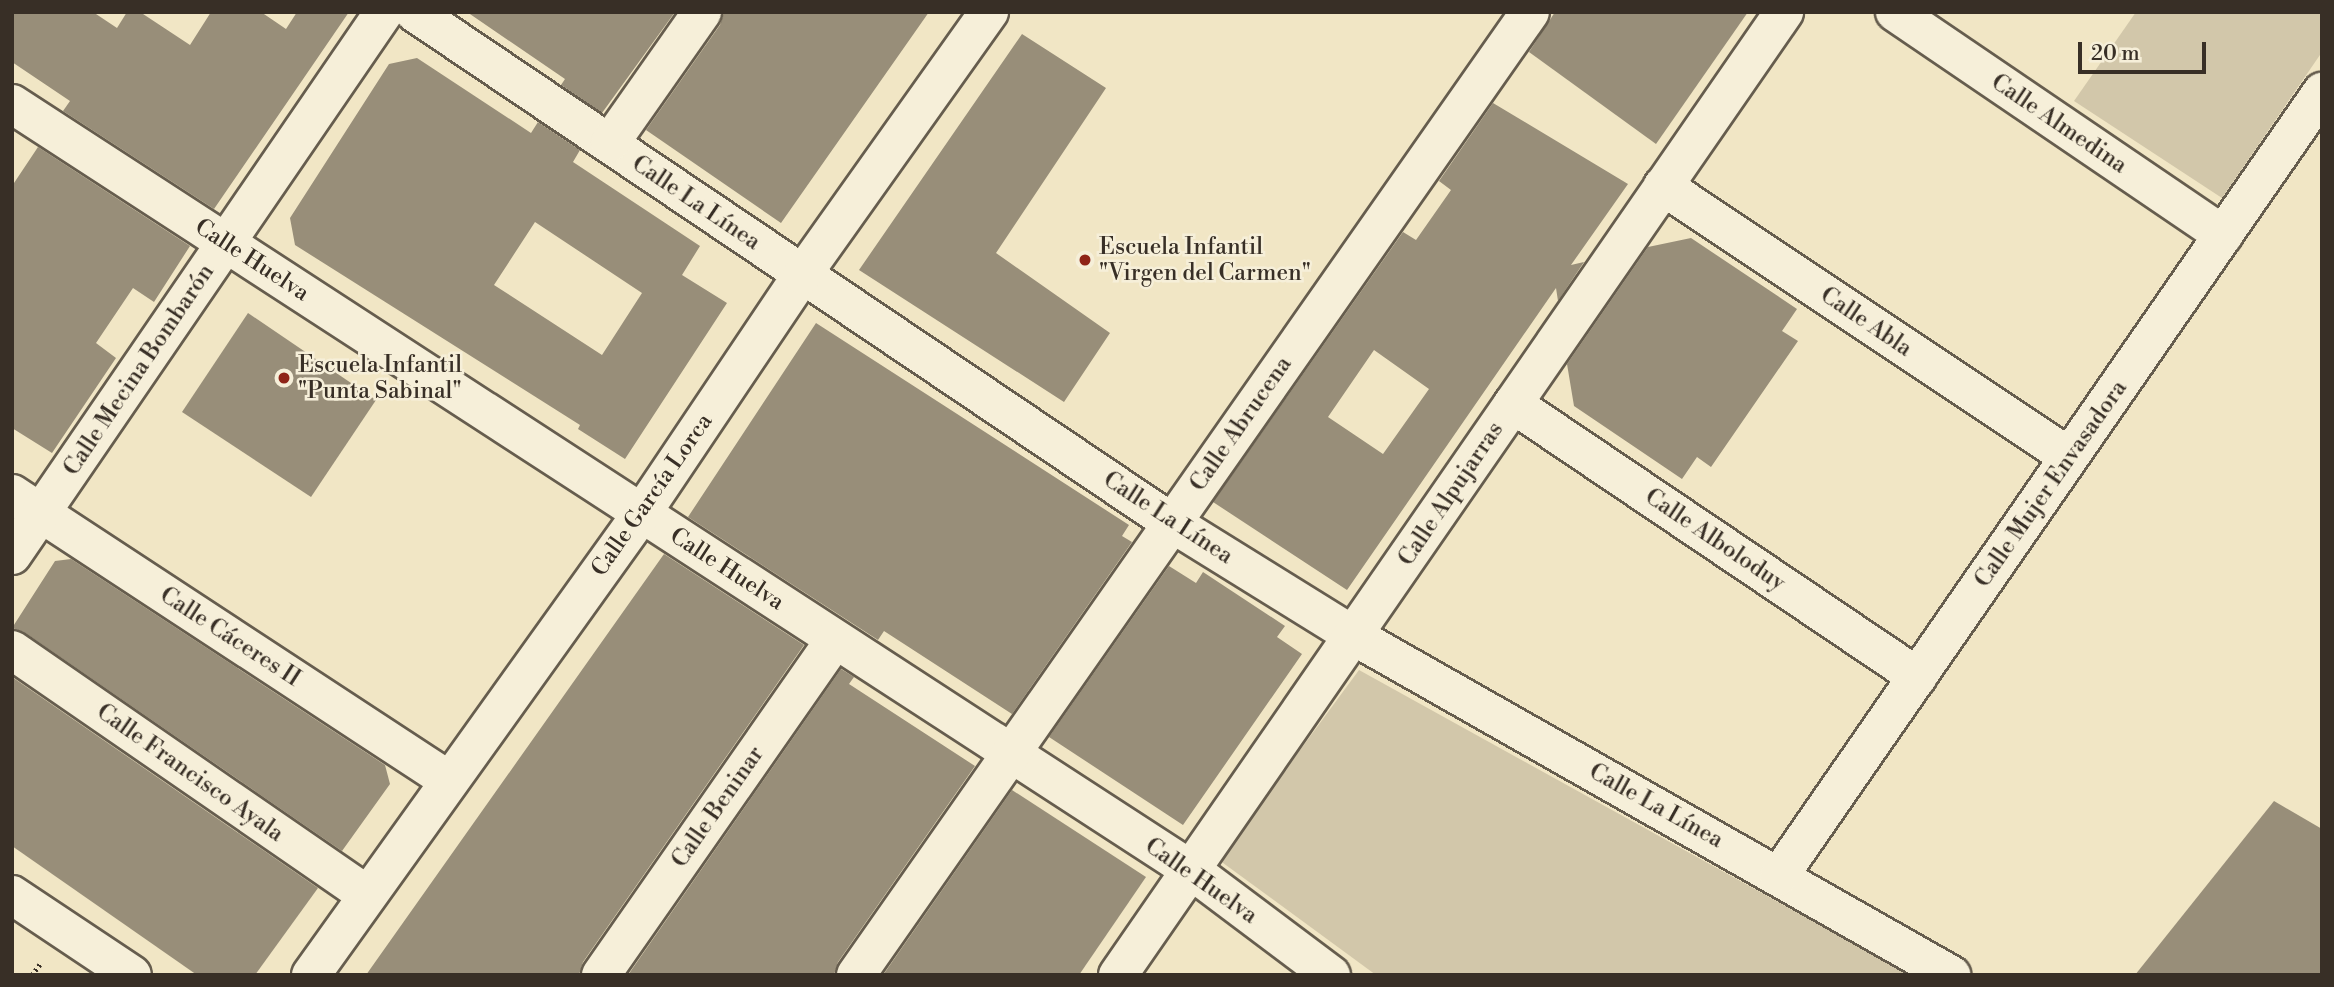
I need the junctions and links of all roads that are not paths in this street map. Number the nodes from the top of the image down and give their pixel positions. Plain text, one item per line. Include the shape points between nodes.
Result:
1 (384, 12) edge
2 (414, 12) edge
3 (702, 12) edge
4 (989, 12) edge
5 (1784, 12) edge
6 (1895, 12) edge
7 (1523, 15) edge
8 (2322, 92) edge
9 (12, 104) edge
10 (610, 143) junction
11 (1663, 186) junction
12 (2223, 235) junction
13 (225, 243) junction
14 (802, 275) junction
15 (1513, 404) junction
16 (2069, 457) junction
17 (27, 504) edge
18 (642, 513) junction
19 (1172, 523) junction
20 (12, 555) edge
21 (1354, 636) junction
22 (835, 639) junction
23 (12, 650) edge
24 (1917, 677) junction
25 (1012, 753) junction
26 (448, 780) junction
27 (1191, 870) junction
28 (1779, 876) junction
29 (12, 895) edge
30 (367, 895) junction
31 (132, 975) edge
32 (311, 975) edge
33 (601, 975) edge
34 (856, 975) edge
35 (1118, 975) edge
36 (1331, 975) edge
37 (1951, 975) edge

1 - 13 street, Calle Mecina Bombarón
2 - 10 street, Calle La Línea
3 - 10 street
4 - 14 street, Calle García Lorca
5 - 11 street, Calle Alpujarras
6 - 12 street, Calle Almedina
7 - 19 street, Calle Abrucena
8 - 12 street, Calle Mujer Envasadora
9 - 13 street, Calle Huelva
10 - 14 street, Calle La Línea
11 - 15 street, Calle Alpujarras
11 - 16 street, Calle Abla
12 - 16 street, Calle Mujer Envasadora
13 - 17 street, Calle Mecina Bombarón
13 - 18 street, Calle Huelva
14 - 18 street, Calle García Lorca
14 - 19 street, Calle La Línea
15 - 21 street, Calle Alpujarras
15 - 24 street, Calle Alboloduy
16 - 24 street, Calle Mujer Envasadora
17 - 20 street, Calle Mecina Bombarón
17 - 26 street, Calle Cáceres II
18 - 22 street, Calle Huelva
18 - 26 street, Calle García Lorca
19 - 21 street, Calle La Línea
19 - 25 street, Calle Abrucena
21 - 27 street, Calle Alpujarras
21 - 28 street, Calle La Línea
22 - 25 street, Calle Huelva
22 - 33 street, Calle Beninar
23 - 30 street, Calle Francisco Ayala
24 - 28 street, Calle Mujer Envasadora
25 - 27 street, Calle Huelva
25 - 34 street, Calle Abrucena
26 - 30 street, Calle García Lorca
27 - 35 street, Calle Alpujarras
27 - 36 street, Calle Huelva
28 - 37 street, Calle La Línea
29 - 31 street
30 - 32 street, Calle García Lorca

